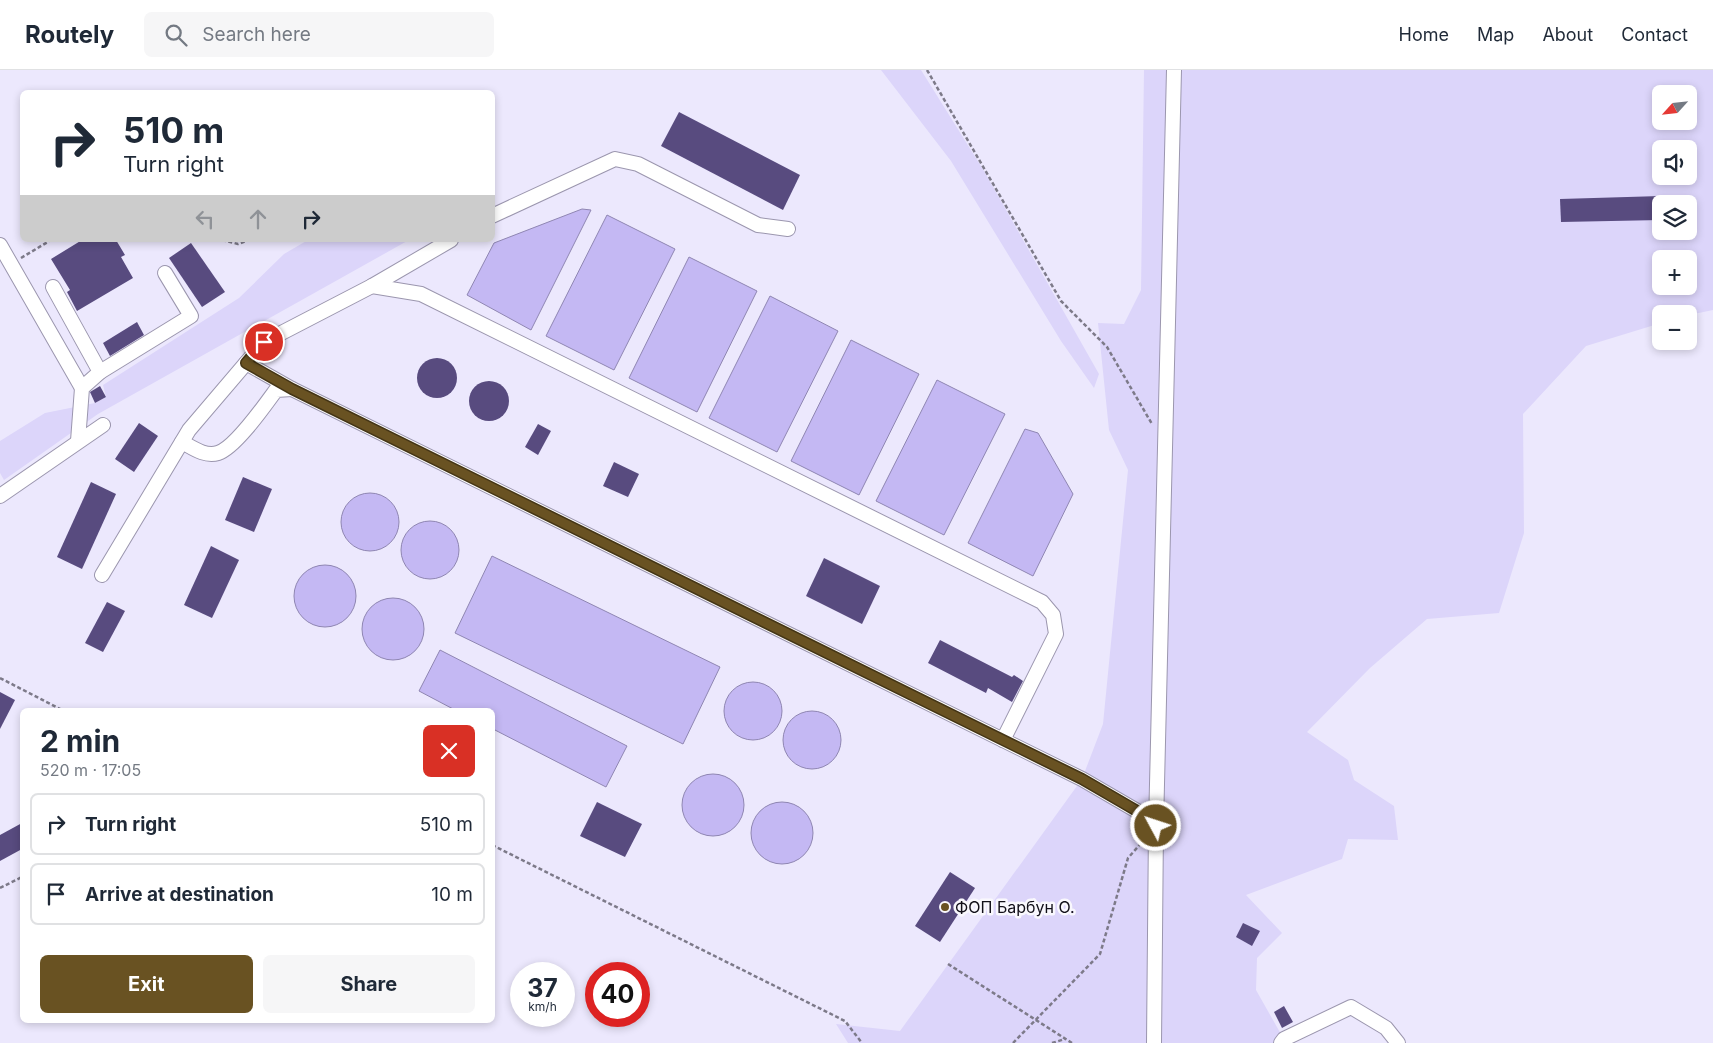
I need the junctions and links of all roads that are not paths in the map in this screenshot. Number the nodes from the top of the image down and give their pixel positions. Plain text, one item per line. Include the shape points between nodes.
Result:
1 (1174, 70) edge
2 (495, 215) edge
3 (788, 229) dead end
4 (448, 242) edge
5 (3, 250) edge
6 (165, 274) dead end
7 (372, 286) junction
8 (53, 287) dead end
9 (246, 363) junction
10 (100, 372) junction
11 (82, 388) junction
12 (292, 389) junction
13 (103, 425) dead end
14 (78, 441) junction
15 (182, 442) junction
16 (0, 495) edge
17 (102, 574) dead end
18 (1003, 740) junction
19 (1156, 824) junction
20 (1154, 1043) edge
21 (1281, 1043) edge
22 (1398, 1043) edge

1 - 19 street
2 - 3 street via 614,159 638,164 758,225
4 - 7 street
5 - 11 street
6 - 10 street via 191,316
7 - 9 street via 264,342
7 - 18 street via 421,294 1042,602 1053,615 1056,634
8 - 10 street
9 - 12 street
9 - 15 street
10 - 11 street
11 - 14 street
12 - 15 street via 276,390 246,428 217,454 202,453
12 - 18 street
13 - 14 street
14 - 16 street
15 - 17 street
18 - 19 street via 1082,779
19 - 20 street
21 - 22 street via 1351,1007 1386,1028

